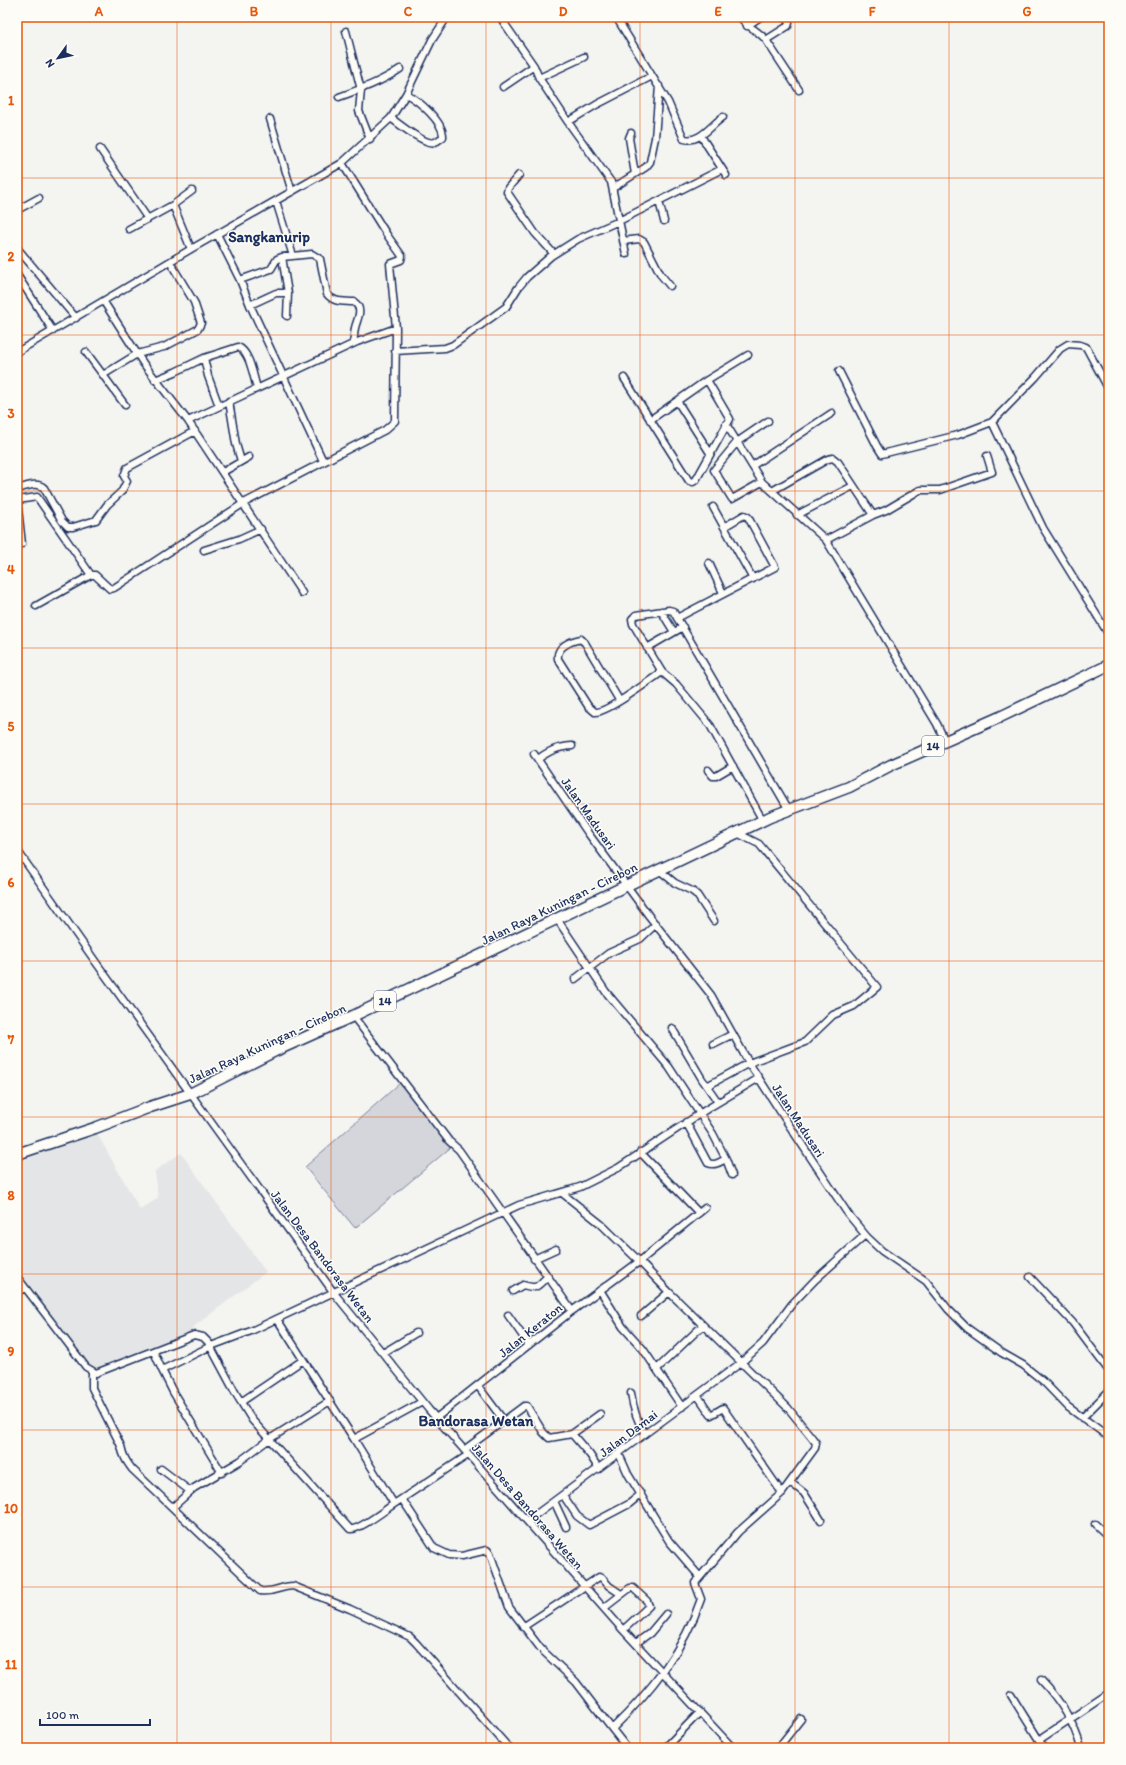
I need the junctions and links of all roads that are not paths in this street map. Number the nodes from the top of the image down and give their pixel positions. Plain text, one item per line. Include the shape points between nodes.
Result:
1 (447, 17) edge
2 (500, 17) edge
3 (616, 17) edge
4 (740, 17) edge
5 (760, 17) edge
6 (786, 17) edge
7 (747, 26) junction
8 (346, 31) dead end
9 (766, 40) junction
10 (584, 57) dead end
11 (534, 66) junction
12 (400, 68) dead end
13 (652, 76) junction
14 (539, 78) junction
15 (659, 86) junction
16 (503, 87) dead end
17 (361, 90) junction
18 (799, 90) dead end
19 (406, 94) junction
20 (339, 97) dead end
21 (723, 117) dead end
22 (391, 118) junction
23 (270, 119) dead end
24 (568, 122) junction
25 (631, 134) dead end
26 (701, 136) junction
27 (370, 139) junction
28 (100, 149) dead end
29 (342, 163) junction
30 (722, 169) junction
31 (635, 174) junction
32 (520, 175) dead end
33 (726, 175) dead end
34 (613, 188) junction
35 (192, 191) dead end
36 (292, 192) junction
37 (39, 198) dead end
38 (276, 200) junction
39 (659, 201) junction
40 (173, 205) junction
41 (17, 210) edge
42 (148, 219) junction
43 (619, 221) junction
44 (664, 221) dead end
45 (129, 229) dead end
46 (217, 234) junction
47 (623, 241) junction
48 (17, 248) edge
49 (191, 249) junction
50 (554, 254) junction
51 (626, 254) dead end
52 (293, 256) junction
53 (282, 257) junction
54 (170, 262) junction
55 (17, 275) edge
56 (240, 280) junction
57 (670, 286) dead end
58 (288, 293) junction
59 (104, 302) junction
60 (250, 305) junction
61 (287, 316) dead end
62 (76, 318) junction
63 (396, 328) junction
64 (53, 331) junction
65 (353, 344) junction
66 (395, 351) junction
67 (17, 352) edge
68 (86, 352) dead end
69 (137, 354) junction
70 (748, 355) dead end
71 (204, 358) junction
72 (839, 371) dead end
73 (104, 375) junction
74 (282, 376) junction
75 (624, 378) dead end
76 (155, 380) junction
77 (707, 380) junction
78 (1109, 386) edge
79 (257, 388) junction
80 (229, 401) junction
81 (677, 401) junction
82 (125, 405) dead end
83 (219, 406) junction
84 (832, 413) dead end
85 (650, 420) junction
86 (188, 421) junction
87 (768, 421) dead end
88 (992, 422) junction
89 (726, 424) junction
90 (195, 430) junction
91 (737, 442) junction
92 (710, 453) junction
93 (987, 456) dead end
94 (249, 457) dead end
95 (241, 461) junction
96 (323, 461) junction
97 (752, 466) junction
98 (223, 472) junction
99 (762, 482) junction
100 (853, 486) junction
101 (17, 489) edge
102 (772, 492) junction
103 (17, 500) edge
104 (244, 503) junction
105 (713, 507) dead end
106 (797, 514) junction
107 (873, 515) junction
108 (724, 527) junction
109 (261, 529) junction
110 (826, 540) junction
111 (22, 544) dead end
112 (204, 550) dead end
113 (709, 563) dead end
114 (91, 575) junction
115 (753, 578) junction
116 (723, 593) junction
117 (302, 594) dead end
118 (36, 606) dead end
119 (661, 611) junction
120 (678, 618) junction
121 (683, 627) junction
122 (674, 632) junction
123 (1109, 635) edge
124 (647, 648) junction
125 (1109, 664) edge
126 (662, 672) junction
127 (619, 700) junction
128 (945, 741) junction
129 (572, 746) dead end
130 (534, 754) dead end
131 (538, 759) junction
132 (733, 766) junction
133 (708, 770) dead end
134 (788, 810) junction
135 (759, 823) junction
136 (741, 832) junction
137 (17, 850) edge
138 (659, 870) junction
139 (626, 885) junction
140 (557, 919) junction
141 (714, 921) dead end
142 (656, 924) junction
143 (591, 968) junction
144 (574, 979) dead end
145 (353, 1016) junction
146 (672, 1028) dead end
147 (733, 1034) junction
148 (713, 1044) dead end
149 (749, 1063) junction
150 (759, 1078) junction
151 (707, 1086) junction
152 (190, 1094) junction
153 (718, 1102) junction
154 (700, 1113) junction
155 (686, 1122) junction
156 (640, 1152) junction
157 (17, 1154) edge
158 (726, 1159) junction
159 (732, 1175) dead end
160 (562, 1193) junction
161 (705, 1208) dead end
162 (504, 1213) junction
163 (699, 1214) junction
164 (865, 1235) junction
165 (556, 1249) dead end
166 (534, 1259) junction
167 (640, 1261) junction
168 (17, 1277) edge
169 (547, 1277) junction
170 (1030, 1277) dead end
171 (25, 1288) junction
172 (600, 1290) junction
173 (513, 1291) dead end
174 (17, 1292) edge
175 (669, 1292) junction
176 (334, 1293) junction
177 (572, 1311) junction
178 (508, 1315) dead end
179 (641, 1316) dead end
180 (277, 1319) junction
181 (703, 1325) junction
182 (416, 1333) dead end
183 (529, 1345) junction
184 (211, 1346) junction
185 (154, 1352) junction
186 (383, 1353) junction
187 (303, 1360) junction
188 (742, 1362) junction
189 (657, 1369) junction
190 (162, 1370) junction
191 (1109, 1371) edge
192 (92, 1372) junction
193 (478, 1386) junction
194 (1109, 1391) edge
195 (631, 1393) dead end
196 (698, 1396) junction
197 (330, 1401) junction
198 (241, 1402) junction
199 (422, 1402) junction
200 (682, 1407) junction
201 (600, 1414) dead end
202 (436, 1418) junction
203 (1082, 1418) junction
204 (504, 1421) junction
205 (572, 1434) junction
206 (645, 1434) junction
207 (1109, 1437) edge
208 (354, 1439) junction
209 (268, 1440) junction
210 (466, 1453) junction
211 (619, 1454) junction
212 (161, 1469) dead end
213 (599, 1469) junction
214 (222, 1472) junction
215 (790, 1482) junction
216 (190, 1491) junction
217 (782, 1493) junction
218 (641, 1494) junction
219 (563, 1495) junction
220 (402, 1499) junction
221 (554, 1501) junction
222 (394, 1504) junction
223 (172, 1507) junction
224 (821, 1520) dead end
225 (527, 1522) junction
226 (1096, 1524) dead end
227 (566, 1526) dead end
228 (1109, 1538) edge
229 (700, 1577) junction
230 (585, 1587) junction
231 (621, 1594) junction
232 (604, 1608) junction
233 (666, 1614) dead end
234 (524, 1627) junction
235 (623, 1630) junction
236 (636, 1643) junction
237 (663, 1672) junction
238 (1042, 1680) dead end
239 (1109, 1693) edge
240 (1011, 1695) dead end
241 (700, 1712) junction
242 (801, 1718) dead end
243 (1070, 1719) junction
244 (612, 1729) junction
245 (1039, 1740) junction
246 (509, 1748) edge
247 (627, 1748) edge
248 (665, 1748) edge
249 (733, 1748) edge
250 (778, 1748) edge
251 (1044, 1748) edge
252 (1081, 1748) edge

1 - 19 street via 417,69
2 - 11 street
3 - 13 street
4 - 7 street
5 - 7 street
6 - 9 street via 788,26
7 - 9 street via 761,33
8 - 17 street
9 - 18 street
10 - 14 street
11 - 14 street
11 - 16 street
12 - 17 street via 387,78
13 - 15 street
13 - 24 street
14 - 24 street
15 - 26 street via 684,139
15 - 31 street via 655,138 650,162
17 - 20 street
17 - 27 street via 359,111
19 - 22 street
19 - 22 street via 419,103 438,123 443,137 429,143
21 - 26 street
22 - 27 street
23 - 36 street
24 - 34 street via 612,182
25 - 31 street
26 - 30 street
27 - 29 street
28 - 42 street
29 - 36 street
29 - 63 street via 402,256 401,260 390,264
30 - 33 street
30 - 39 street
31 - 34 street
32 - 50 street via 507,192 535,233
34 - 43 street
35 - 40 street
36 - 38 street
37 - 41 street
38 - 46 street
38 - 52 street
39 - 43 street
39 - 44 street
40 - 42 street
40 - 49 street
42 - 45 street
43 - 47 street
43 - 50 street via 582,237
46 - 49 street
46 - 56 street
47 - 51 street
47 - 57 street via 639,239 644,242 658,270
48 - 62 street
49 - 54 street
50 - 66 street via 527,277 506,307 453,345 445,348
52 - 53 street
52 - 65 street via 312,254 320,259 330,297 333,300 356,304 360,316 355,326
53 - 56 street via 277,259 271,269
53 - 58 street
54 - 59 street
54 - 69 street via 194,302 201,323 198,328 164,347
55 - 64 street
56 - 60 street
58 - 60 street via 276,293
58 - 61 street
59 - 62 street
59 - 69 street
60 - 74 street
62 - 64 street
63 - 65 street
63 - 66 street
64 - 67 street
65 - 74 street
66 - 96 street via 394,421 385,430
68 - 73 street
69 - 73 street
69 - 76 street
70 - 77 street
71 - 76 street
71 - 79 street via 238,347 243,349
71 - 83 street
72 - 88 street via 882,454 958,435
73 - 82 street
74 - 79 street
74 - 96 street
75 - 85 street
76 - 86 street
77 - 81 street
77 - 89 street via 729,416
78 - 88 street via 1086,347 1068,344 1060,349
79 - 80 street
80 - 83 street
80 - 95 street
81 - 85 street
81 - 92 street
83 - 86 street
84 - 97 street
85 - 92 street via 689,481 696,480
86 - 90 street
87 - 91 street
88 - 123 street via 1043,528
89 - 91 street
89 - 92 street
90 - 98 street
90 - 101 street via 127,468 124,476 127,481 122,491 96,520 73,528 62,521 41,485
91 - 97 street
91 - 99 street via 714,470 716,474 732,499
93 - 107 street via 992,472 940,490 920,490
94 - 95 street
95 - 98 street
96 - 104 street
97 - 99 street
98 - 104 street
99 - 102 street
100 - 102 street via 833,458
100 - 106 street
100 - 107 street
102 - 106 street
103 - 111 street
103 - 114 street via 37,497
104 - 109 street
104 - 114 street via 114,588 110,589 95,575
105 - 108 street
106 - 110 street
107 - 110 street
108 - 115 street
108 - 115 street via 744,515 748,517 774,563 774,569
109 - 112 street
109 - 117 street
110 - 128 street
113 - 116 street
114 - 118 street
115 - 116 street
116 - 120 street
119 - 120 street via 673,611
119 - 122 street
119 - 124 street via 636,614 632,620
120 - 121 street
121 - 122 street
121 - 134 street
122 - 124 street
124 - 126 street
125 - 128 highway, Jalan Raya Kuningan - Cirebon / 14
126 - 127 street
126 - 132 street via 676,684 710,725
127 - 127 street via 599,713 588,706 558,659 560,648 581,639
128 - 134 highway, Jalan Raya Kuningan - Cirebon / 14 via 849,787
129 - 131 street via 559,747
130 - 131 street, Jalan Madusari
131 - 139 street, Jalan Madusari
132 - 133 street via 716,776
132 - 135 street
134 - 135 highway, Jalan Raya Kuningan - Cirebon / 14
135 - 136 highway, Jalan Raya Kuningan - Cirebon / 14
136 - 138 highway, Jalan Raya Kuningan - Cirebon / 14
136 - 149 street via 759,844 877,987 854,1006 833,1015 804,1042
137 - 152 street, Jalan Desa Bandorasa Wetan
138 - 139 highway, Jalan Raya Kuningan - Cirebon / 14
138 - 141 street via 675,883 697,895
139 - 140 highway, Jalan Raya Kuningan - Cirebon / 14
139 - 142 street, Jalan Madusari
140 - 143 street
140 - 145 highway, Jalan Raya Kuningan - Cirebon / 14
142 - 143 street via 640,939 609,953
142 - 147 street, Jalan Madusari via 711,995
143 - 144 street
143 - 154 street via 606,992 669,1067
145 - 152 highway, Jalan Raya Kuningan - Cirebon / 14 via 275,1051
145 - 162 street via 449,1141 459,1150
146 - 151 street
147 - 148 street
147 - 149 street, Jalan Madusari
149 - 150 street, Jalan Madusari
149 - 151 street
150 - 153 street
150 - 164 street, Jalan Madusari via 848,1214
151 - 153 street
152 - 157 highway, Jalan Raya Kuningan - Cirebon / 14
152 - 176 street, Jalan Desa Bandorasa Wetan
153 - 154 street
154 - 155 street
154 - 158 street
155 - 156 street
155 - 158 street via 708,1163 720,1163
156 - 160 street via 612,1171
156 - 163 street
158 - 159 street
160 - 162 street via 519,1205
160 - 167 street via 601,1224
161 - 163 street, Jalan Keraton
162 - 166 street
162 - 176 street
163 - 167 street, Jalan Keraton
164 - 188 street, Jalan Damai via 815,1280 792,1304 763,1343
164 - 203 street, Jalan Madusari via 882,1251 926,1281 967,1328 1028,1369
165 - 166 street
166 - 169 street
167 - 172 street, Jalan Keraton
167 - 175 street
168 - 171 street
169 - 173 street via 535,1288 523,1285
169 - 177 street
170 - 191 street via 1073,1323
171 - 174 street
171 - 192 street
172 - 177 street, Jalan Keraton
172 - 189 street via 623,1327
175 - 179 street
175 - 181 street
176 - 180 street
176 - 186 street, Jalan Desa Bandorasa Wetan
177 - 183 street, Jalan Keraton
178 - 183 street
180 - 184 street
180 - 187 street
181 - 188 street
181 - 189 street
182 - 186 street
183 - 193 street, Jalan Keraton
184 - 185 street via 203,1337 194,1335
184 - 190 street
184 - 198 street
185 - 190 street
185 - 192 street via 96,1373
186 - 199 street, Jalan Desa Bandorasa Wetan
187 - 197 street
187 - 198 street
188 - 196 street, Jalan Damai
188 - 215 street via 788,1408 816,1443 812,1453
189 - 200 street
190 - 214 street
192 - 223 street via 92,1388 126,1460 132,1469
193 - 202 street, Jalan Keraton
193 - 204 street
194 - 203 street
195 - 206 street via 638,1422
196 - 200 street, Jalan Damai
196 - 217 street via 711,1415 723,1408
197 - 208 street
197 - 209 street
198 - 209 street
199 - 202 street, Jalan Desa Bandorasa Wetan
199 - 208 street
200 - 206 street, Jalan Damai
201 - 205 street
202 - 210 street, Jalan Desa Bandorasa Wetan
203 - 207 street, Jalan Madusari
204 - 205 street via 527,1406 543,1432 550,1438
204 - 210 street
205 - 213 street
206 - 211 street, Jalan Damai
208 - 222 street
209 - 214 street
209 - 222 street via 350,1529 359,1527
210 - 220 street
210 - 225 street, Jalan Desa Bandorasa Wetan
211 - 213 street, Jalan Damai
211 - 218 street
212 - 216 street
213 - 219 street, Jalan Damai
214 - 216 street
215 - 217 street
215 - 224 street via 804,1493
216 - 223 street
217 - 229 street via 738,1532
218 - 219 street via 624,1507 589,1525 577,1516
218 - 229 street via 669,1542
219 - 221 street, Jalan Damai
220 - 222 street
220 - 234 street via 434,1548 449,1555 462,1556 481,1550 490,1553 509,1607
221 - 225 street, Jalan Damai
221 - 227 street
223 - 246 street via 260,1591 270,1592 293,1586 410,1637
225 - 230 street, Jalan Desa Bandorasa Wetan
226 - 228 street
229 - 237 street via 695,1586 700,1595 700,1602 681,1644
230 - 231 street via 599,1577
230 - 232 street, Jalan Desa Bandorasa Wetan
230 - 234 street
231 - 232 street
231 - 235 street via 633,1588 649,1604
232 - 235 street, Jalan Desa Bandorasa Wetan
233 - 236 street via 650,1633
234 - 244 street via 541,1649 576,1682
235 - 236 street, Jalan Desa Bandorasa Wetan
236 - 237 street, Jalan Desa Bandorasa Wetan
237 - 241 street, Jalan Desa Bandorasa Wetan
237 - 244 street
238 - 243 street
239 - 243 street
240 - 245 street
241 - 248 street
241 - 249 street, Jalan Desa Bandorasa Wetan
242 - 250 street
243 - 245 street
243 - 252 street
244 - 247 street
245 - 251 street

